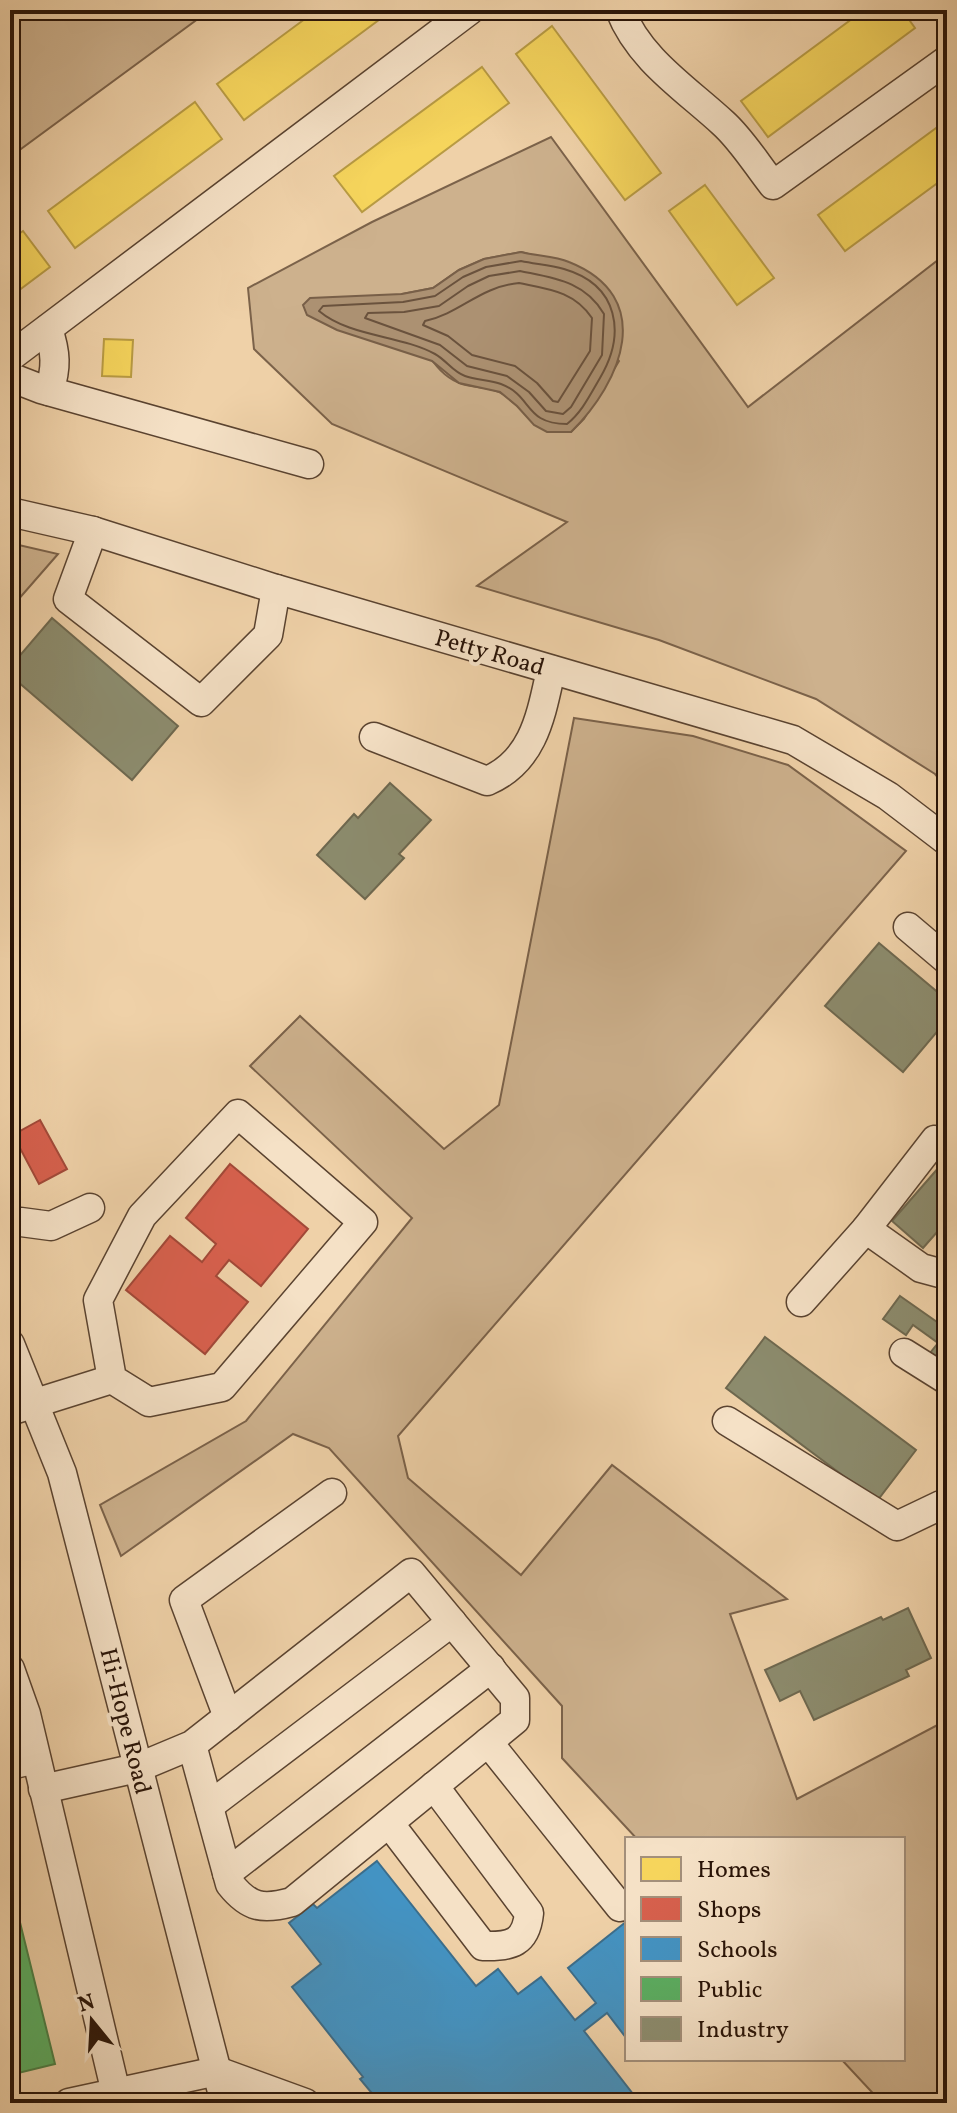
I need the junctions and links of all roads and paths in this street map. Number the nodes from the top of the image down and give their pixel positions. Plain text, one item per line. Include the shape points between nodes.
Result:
1 (470, 10) edge
2 (620, 10) edge
3 (947, 60) edge
4 (48, 329) junction
5 (10, 357) edge
6 (10, 377) edge
7 (49, 391) junction
8 (309, 464) dead end
9 (10, 512) edge
10 (93, 531) junction
11 (276, 589) junction
12 (551, 670) junction
13 (374, 737) dead end
14 (947, 841) edge
15 (908, 927) dead end
16 (947, 960) edge
17 (935, 1140) dead end
18 (90, 1208) dead end
19 (14, 1219) edge
20 (866, 1229) junction
21 (947, 1275) edge
22 (801, 1302) dead end
23 (10, 1344) edge
24 (904, 1353) dead end
25 (112, 1379) junction
26 (947, 1380) edge
27 (23, 1407) edge
28 (727, 1421) dead end
29 (332, 1493) dead end
30 (947, 1508) edge
31 (452, 1622) junction
32 (11, 1666) edge
33 (491, 1668) junction
34 (228, 1717) junction
35 (488, 1742) junction
36 (192, 1745) junction
37 (23, 1762) edge
38 (137, 1768) junction
39 (434, 1786) junction
40 (43, 1789) junction
41 (209, 1806) junction
42 (389, 1823) junction
43 (227, 1873) junction
44 (620, 1907) dead end
45 (217, 2071) junction
46 (116, 2093) junction
47 (69, 2103) edge
48 (225, 2103) edge
49 (305, 2103) edge

1 - 4 street
2 - 3 street via 627,29 657,66 726,125 773,185
4 - 5 street
4 - 7 street via 57,369
6 - 7 street
7 - 8 street
9 - 10 street, Petty Road
10 - 11 street, Petty Road
10 - 11 street via 68,599 201,702 268,635
11 - 12 street, Petty Road
12 - 13 street via 539,726 521,757 487,781
12 - 14 street, Petty Road via 793,740 888,796
15 - 16 street
17 - 20 street
18 - 19 street via 51,1226
20 - 21 street via 921,1268
20 - 22 street
23 - 27 street, Hi-Hope Road
24 - 26 street
25 - 25 street via 149,1402 222,1387 363,1222 238,1114 142,1216 98,1300
25 - 27 street
27 - 38 street, Hi-Hope Road via 62,1473
28 - 30 street via 897,1526 941,1505
29 - 34 street via 184,1600
31 - 33 street
31 - 34 street via 411,1573
31 - 41 street
32 - 37 street
33 - 35 street via 515,1698 516,1707 515,1720
33 - 43 street
34 - 36 street
35 - 39 street
35 - 44 street
36 - 38 street
36 - 41 street
37 - 40 street
38 - 40 street
38 - 45 street, Hi-Hope Road
39 - 42 street
39 - 42 street via 529,1913 519,1940 483,1946
40 - 46 street
41 - 43 street
42 - 43 street via 292,1902 274,1907 242,1900
45 - 46 street
45 - 48 street, Hi-Hope Road
45 - 49 street
46 - 47 street

